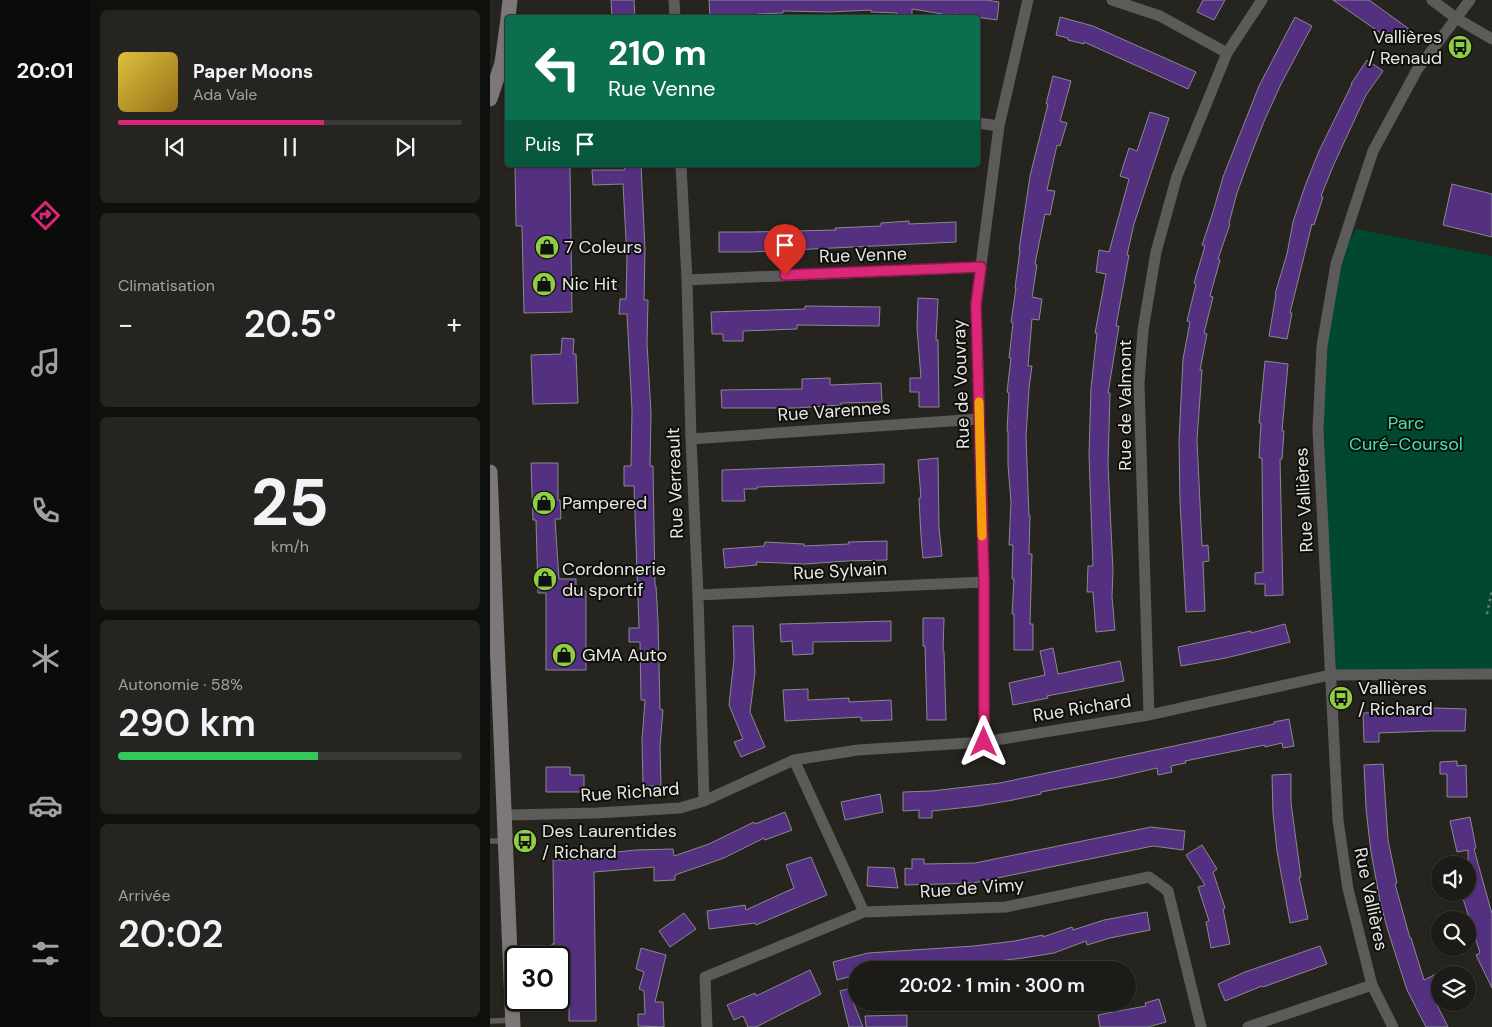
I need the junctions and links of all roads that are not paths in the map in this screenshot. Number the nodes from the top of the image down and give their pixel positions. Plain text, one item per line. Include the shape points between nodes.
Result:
1 (510, 0) edge
2 (674, 0) edge
3 (1028, 0) edge
4 (1112, 0) edge
5 (1262, 0) edge
6 (1432, 0) edge
7 (1470, 0) edge
8 (508, 15) edge
9 (675, 15) edge
10 (1456, 18) junction
11 (1492, 39) edge
12 (505, 40) edge
13 (1227, 53) junction
14 (491, 92) edge
15 (980, 122) edge
16 (999, 126) junction
17 (681, 167) edge
18 (981, 267) junction
19 (687, 280) junction
20 (979, 418) junction
21 (690, 439) junction
22 (490, 472) edge
23 (984, 582) junction
24 (698, 595) junction
25 (493, 628) edge
26 (1492, 674) edge
27 (1330, 675) junction
28 (1149, 715) junction
29 (984, 742) junction
30 (794, 760) junction
31 (704, 801) junction
32 (504, 815) junction
33 (498, 841) edge
34 (864, 912) junction
35 (1372, 985) junction
36 (490, 1021) edge
37 (513, 1024) edge
38 (707, 1027) edge
39 (1201, 1027) edge
40 (1248, 1027) edge
41 (1393, 1027) edge

1 - 8 main road
2 - 9 street
3 - 16 street, Rue de Vouvray
4 - 13 street via 1160,16
5 - 13 street, Rue de Valmont
6 - 10 street
7 - 10 street, Rue Vallières
10 - 11 street
10 - 27 street, Rue Vallières via 1417,70 1373,151 1336,264 1322,346 1318,430
12 - 14 main road via 502,63
13 - 28 street, Rue de Valmont via 1177,176 1156,252 1143,330 1140,383
15 - 16 street
16 - 18 street, Rue de Vouvray
17 - 19 street, Rue Verreault
18 - 19 street, Rue Venne
18 - 20 street, Rue de Vouvray via 976,304
19 - 21 street, Rue Verreault
20 - 21 street, Rue Varennes
20 - 23 street, Rue de Vouvray
21 - 24 street, Rue Verreault
22 - 25 main road
23 - 24 street, Rue Sylvain
23 - 29 street, Rue de Vouvray
24 - 31 street, Rue Verreault
25 - 32 main road
26 - 27 street, Rue Richard
27 - 28 street, Rue Richard
27 - 35 street, Rue Vallières via 1338,820 1348,889
28 - 29 street, Rue Richard
29 - 30 street, Rue Richard via 858,750
30 - 31 street, Rue Richard
30 - 34 street
31 - 32 street, Rue Richard via 673,809
32 - 33 main road
33 - 37 main road
34 - 38 street, Rue de Vimy via 705,977
34 - 39 street, Rue de Vimy via 1006,907 1149,877 1168,891
35 - 40 street
35 - 41 street, Rue Vallières
36 - 37 lane

